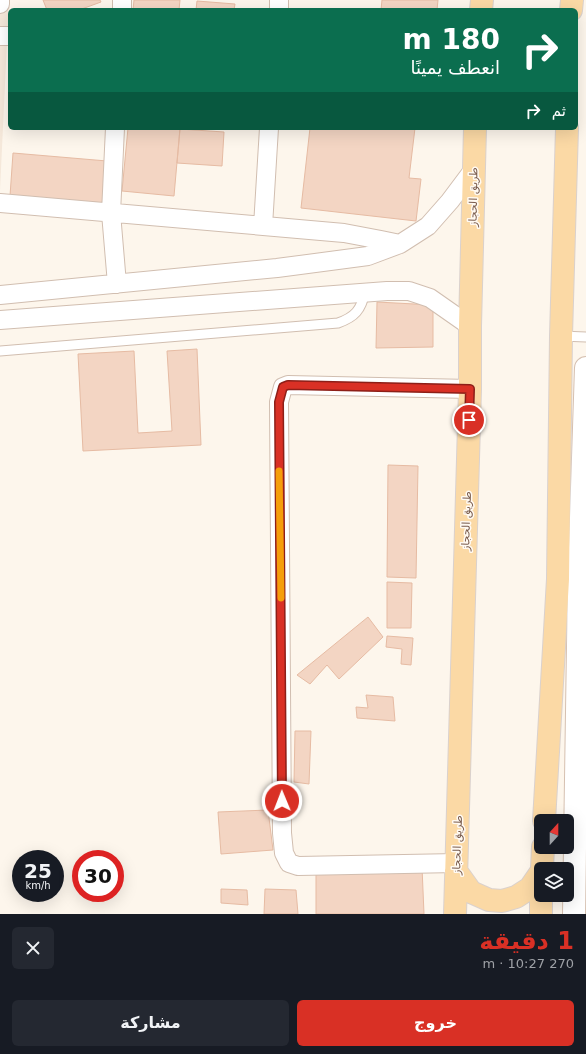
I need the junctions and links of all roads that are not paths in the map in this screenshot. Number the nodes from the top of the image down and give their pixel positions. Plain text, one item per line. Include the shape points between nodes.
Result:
1 (0, 0) edge
2 (0, 4) edge
3 (115, 130) edge
4 (269, 130) edge
5 (475, 130) edge
6 (568, 130) edge
7 (474, 169) junction
8 (0, 203) edge
9 (111, 213) junction
10 (263, 226) junction
11 (400, 244) junction
12 (117, 284) junction
13 (365, 292) junction
14 (0, 294) edge
15 (0, 320) edge
16 (470, 326) junction
17 (561, 336) junction
18 (586, 338) edge
19 (0, 350) edge
20 (586, 368) edge
21 (470, 389) junction
22 (572, 578) edge
23 (545, 814) edge
24 (456, 867) junction
25 (534, 882) edge
26 (580, 890) edge
27 (541, 902) edge
28 (578, 913) edge
29 (455, 914) edge
30 (541, 914) edge

1 - 2 street
3 - 9 street
4 - 10 street
5 - 7 main road, طريق الحجاز
6 - 17 main road
7 - 11 street via 428,226
7 - 16 main road, طريق الحجاز
8 - 9 street
9 - 10 street
9 - 12 street
10 - 11 street via 344,233
11 - 12 street via 368,256
12 - 14 street
13 - 15 street
13 - 16 street via 409,291 430,298
13 - 19 lane via 363,303 357,312 349,319 338,323
16 - 21 main road, طريق الحجاز
17 - 18 lane
17 - 22 main road
20 - 22 main road
21 - 24 main road, طريق الحجاز
21 - 24 street via 288,385 283,387 279,402 284,853 289,863 298,866
22 - 23 main road
22 - 26 main road
24 - 25 main road via 471,892 489,900 516,897
24 - 29 main road, طريق الحجاز
26 - 28 main road
27 - 30 main road

